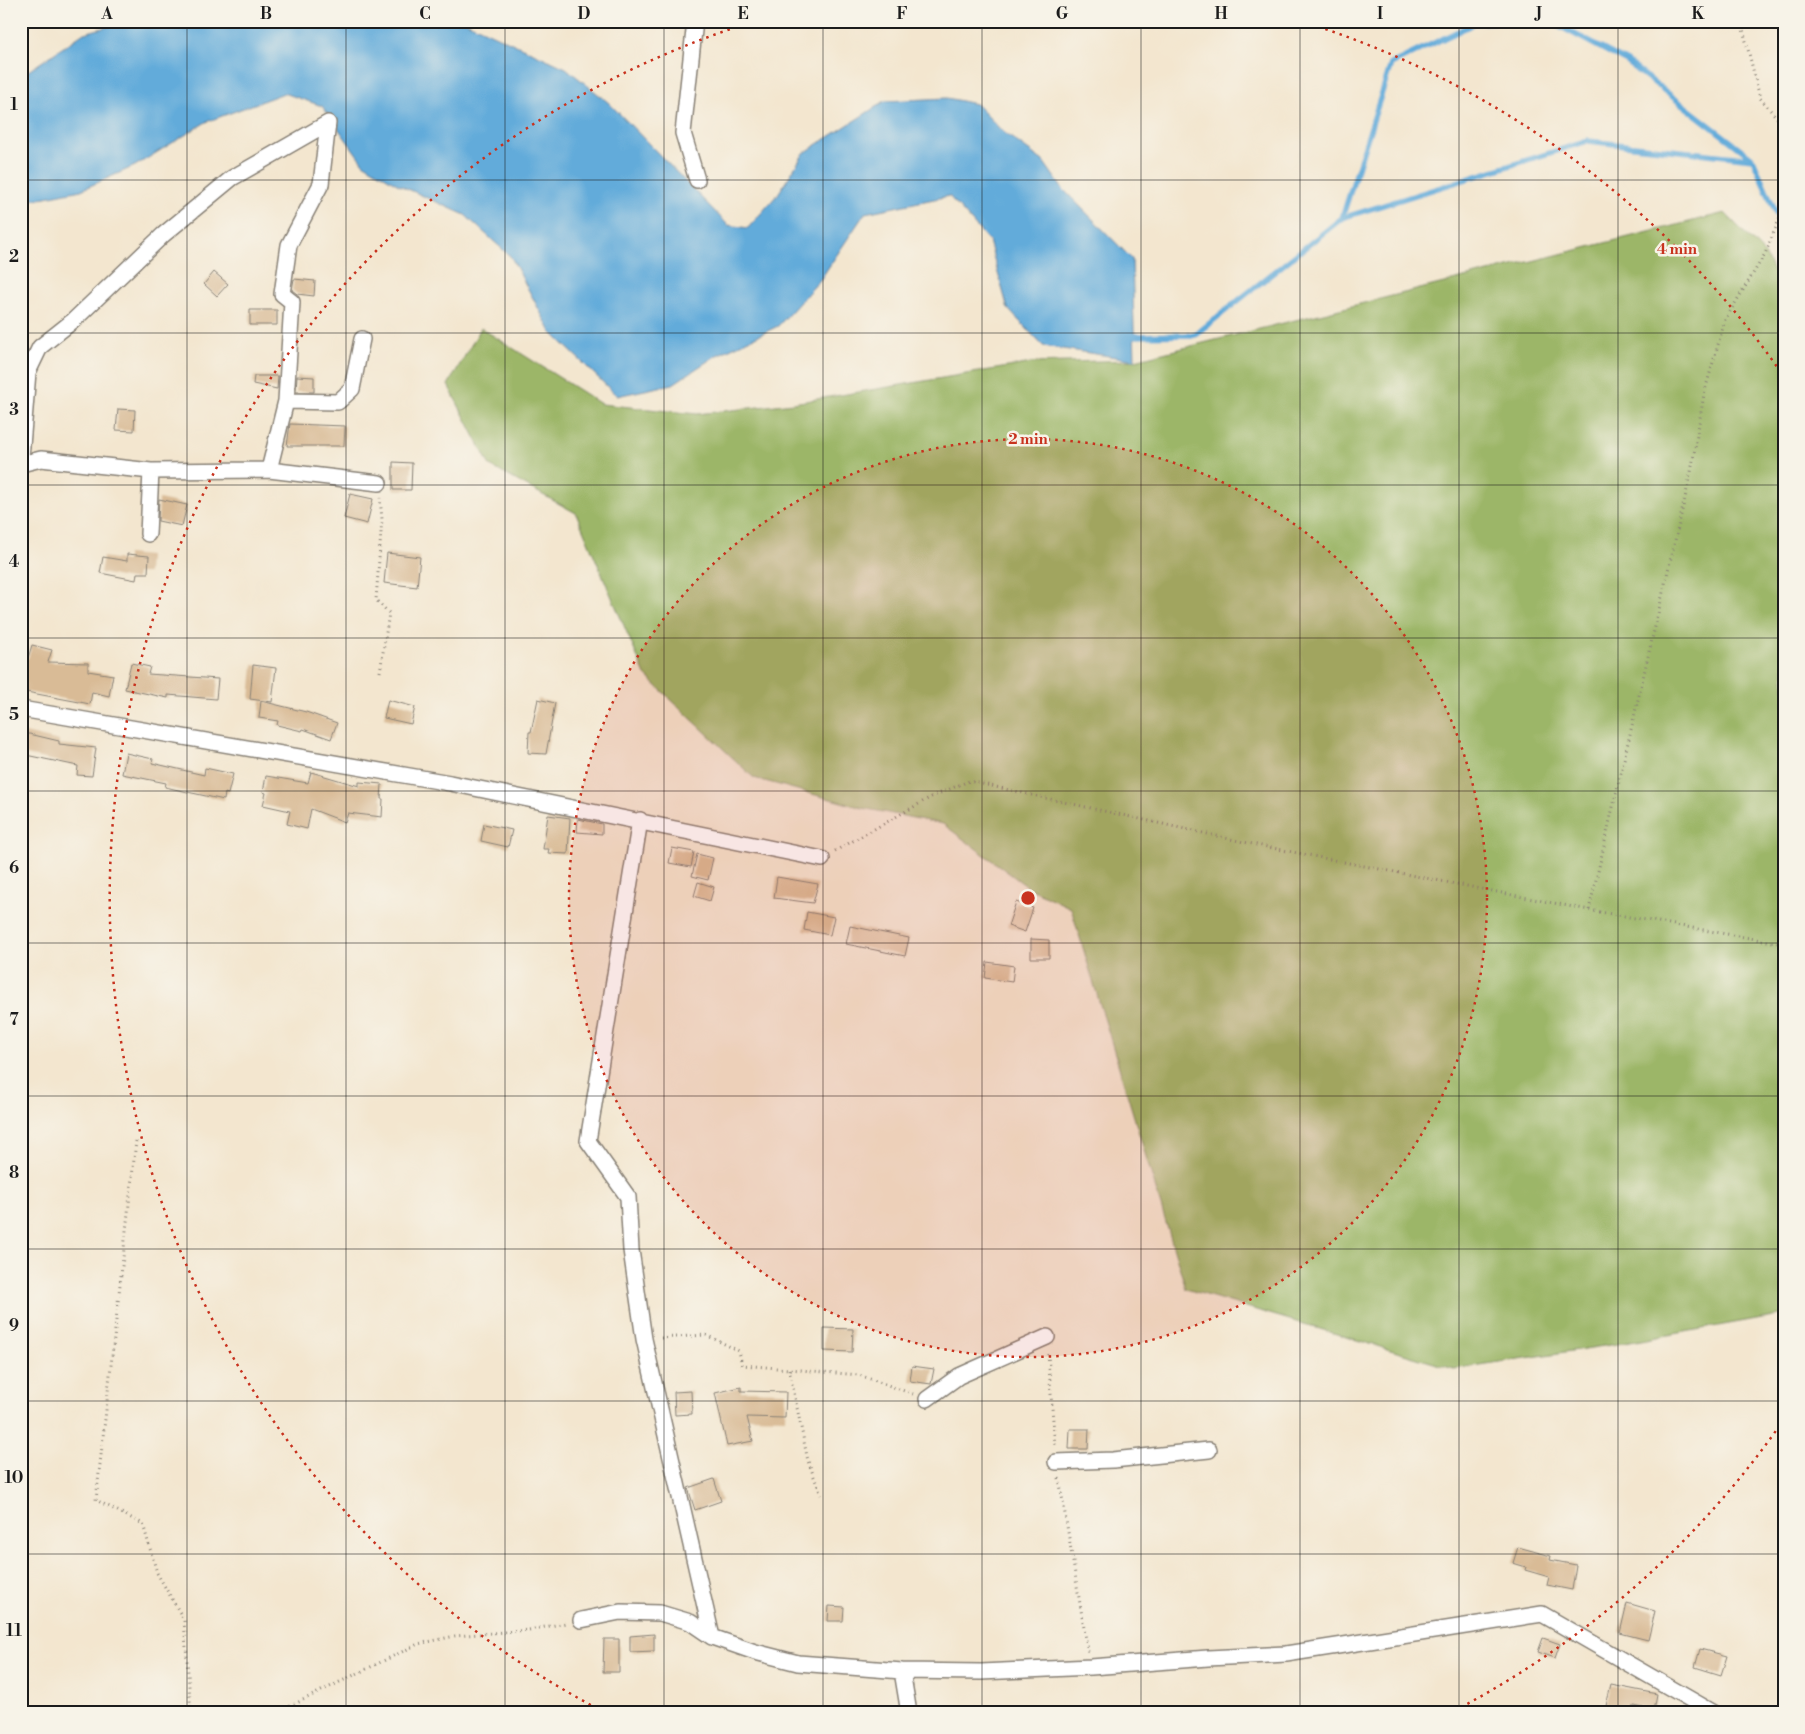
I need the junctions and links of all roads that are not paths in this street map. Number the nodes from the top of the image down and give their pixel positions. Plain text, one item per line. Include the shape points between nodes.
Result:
1 (696, 21) edge
2 (697, 180) dead end
3 (362, 339) dead end
4 (286, 400) junction
5 (21, 458) edge
6 (21, 464) edge
7 (269, 470) junction
8 (151, 471) junction
9 (379, 483) road end
10 (148, 534) dead end
11 (21, 709) edge
12 (640, 820) junction
13 (822, 858) road end
14 (1047, 1337) road end
15 (927, 1399) road end
16 (1209, 1450) dead end
17 (1056, 1462) road end
18 (581, 1620) road end
19 (712, 1637) junction
20 (902, 1671) junction
21 (909, 1713) edge
22 (1714, 1713) edge

1 - 2 street via 683,132
3 - 4 street via 352,389 338,402
4 - 5 street via 292,302 282,294 290,245 321,184 328,122 232,178 162,235 74,320 40,347 28,372
4 - 7 street
6 - 8 street via 40,459
7 - 8 street
7 - 9 street
8 - 10 street
11 - 12 street via 450,783
12 - 13 street
12 - 19 street via 588,1141 628,1197 631,1250 644,1339
14 - 15 street via 960,1376
16 - 17 street
18 - 19 street via 620,1612 660,1613 690,1622
19 - 20 street via 798,1663
20 - 21 street
20 - 22 street via 981,1672 1286,1654 1542,1614

